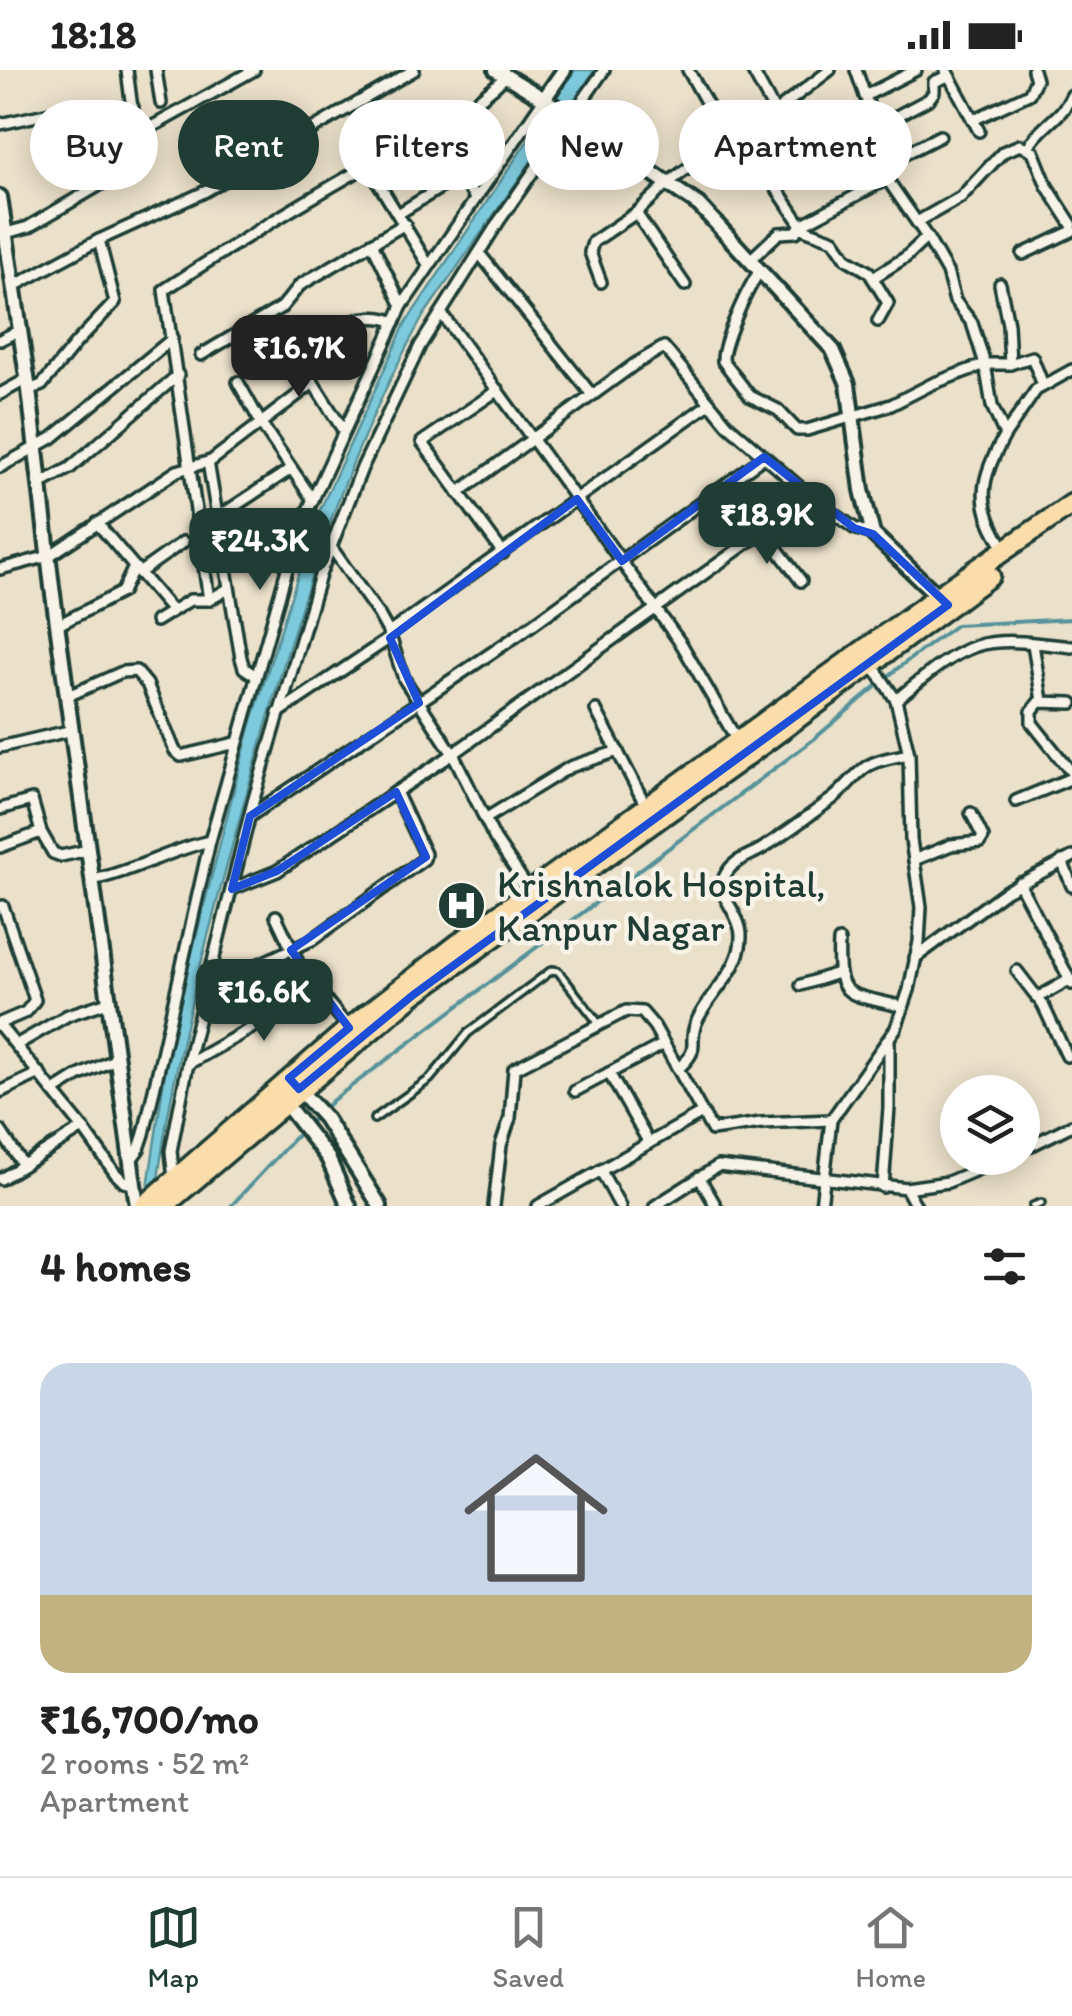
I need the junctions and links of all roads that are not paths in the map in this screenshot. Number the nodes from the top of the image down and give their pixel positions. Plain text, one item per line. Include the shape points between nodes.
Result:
1 (127, 70) edge
2 (156, 70) edge
3 (222, 70) edge
4 (254, 70) edge
5 (414, 70) edge
6 (604, 70) edge
7 (688, 70) edge
8 (752, 70) edge
9 (830, 70) edge
10 (856, 70) edge
11 (916, 70) edge
12 (1033, 70) edge
13 (562, 71) edge
14 (502, 73) edge
15 (947, 73) edge
16 (224, 86) junction
17 (1072, 95) edge
18 (865, 96) junction
19 (132, 100) edge
20 (479, 100) edge
21 (544, 100) edge
22 (547, 100) edge
23 (582, 100) edge
24 (705, 100) edge
25 (768, 100) edge
26 (791, 100) edge
27 (866, 100) edge
28 (161, 104) dead end
29 (912, 108) edge
30 (30, 118) edge
31 (973, 120) junction
32 (0, 124) edge
33 (158, 126) edge
34 (525, 130) edge
35 (980, 131) dead end
36 (940, 136) dead end
37 (1028, 147) junction
38 (912, 150) edge
39 (679, 175) edge
40 (659, 177) edge
41 (339, 183) edge
42 (668, 183) junction
43 (525, 184) edge
44 (92, 190) edge
45 (383, 190) edge
46 (436, 190) edge
47 (470, 190) edge
48 (778, 190) edge
49 (867, 190) edge
50 (895, 190) edge
51 (0, 198) edge
52 (475, 198) junction
53 (636, 213) junction
54 (398, 214) junction
55 (917, 222) junction
56 (405, 224) junction
57 (801, 226) junction
58 (1072, 228) edge
59 (6, 233) junction
60 (927, 237) junction
61 (100, 240) junction
62 (372, 243) junction
63 (479, 253) junction
64 (1024, 254) dead end
65 (755, 265) junction
66 (429, 266) junction
67 (6, 269) edge
68 (874, 278) junction
69 (602, 282) dead end
70 (1000, 284) dead end
71 (684, 285) dead end
72 (14, 286) junction
73 (402, 306) junction
74 (442, 313) junction
75 (878, 321) dead end
76 (395, 322) junction
77 (20, 330) junction
78 (309, 332) dead end
79 (172, 339) junction
80 (0, 340) edge
81 (290, 346) dead end
82 (201, 355) dead end
83 (984, 364) junction
84 (1010, 364) junction
85 (1072, 370) edge
86 (178, 375) junction
87 (238, 382) dead end
88 (28, 384) junction
89 (312, 384) junction
90 (1043, 385) junction
91 (498, 390) junction
92 (0, 394) edge
93 (592, 395) junction
94 (709, 404) junction
95 (854, 416) junction
96 (262, 425) junction
97 (343, 430) junction
98 (1005, 435) junction
99 (533, 438) junction
100 (36, 448) junction
101 (764, 457) junction
102 (208, 462) junction
103 (192, 467) junction
104 (0, 468) edge
105 (291, 468) junction
106 (40, 484) junction
107 (458, 492) junction
108 (811, 497) junction
109 (576, 499) junction
110 (313, 500) junction
111 (1072, 504) edge
112 (217, 518) junction
113 (1072, 518) edge
114 (98, 524) junction
115 (200, 529) junction
116 (764, 531) junction
117 (873, 534) junction
118 (184, 542) dead end
119 (331, 547) junction
120 (1006, 550) junction
121 (503, 553) junction
122 (49, 556) junction
123 (622, 561) junction
124 (0, 568) edge
125 (136, 570) junction
126 (801, 581) dead end
127 (227, 590) junction
128 (211, 598) junction
129 (943, 601) junction
130 (656, 608) junction
131 (172, 610) junction
132 (156, 621) dead end
133 (58, 625) junction
134 (390, 636) junction
135 (1032, 644) junction
136 (1072, 646) edge
137 (875, 669) junction
138 (256, 676) junction
139 (70, 695) junction
140 (894, 696) junction
141 (1042, 701) junction
142 (419, 703) junction
143 (1072, 703) edge
144 (596, 710) dead end
145 (278, 713) junction
146 (73, 730) junction
147 (236, 743) junction
148 (0, 747) edge
149 (742, 748) junction
150 (618, 751) junction
151 (452, 754) junction
152 (909, 754) junction
153 (1072, 776) edge
154 (396, 792) junction
155 (1016, 801) dead end
156 (647, 808) junction
157 (0, 809) edge
158 (972, 812) dead end
159 (250, 816) junction
160 (484, 819) junction
161 (42, 832) junction
162 (210, 841) junction
163 (0, 847) edge
164 (88, 850) junction
165 (1067, 859) edge
166 (914, 860) junction
167 (92, 880) junction
168 (1019, 883) junction
169 (1072, 886) edge
170 (232, 889) junction
171 (530, 890) junction
172 (3, 906) dead end
173 (276, 916) dead end
174 (838, 941) dead end
175 (290, 950) junction
176 (915, 958) junction
177 (1017, 971) dead end
178 (838, 973) junction
179 (1070, 982) edge
180 (801, 985) dead end
181 (317, 986) junction
182 (207, 988) junction
183 (1037, 998) junction
184 (108, 1002) junction
185 (903, 1008) junction
186 (0, 1024) edge
187 (600, 1025) junction
188 (348, 1028) junction
189 (888, 1040) junction
190 (664, 1044) junction
191 (16, 1045) junction
192 (1067, 1056) dead end
193 (116, 1059) junction
194 (188, 1064) junction
195 (678, 1070) junction
196 (609, 1072) junction
197 (40, 1073) junction
198 (575, 1091) dead end
199 (0, 1092) edge
200 (54, 1092) junction
201 (292, 1093) junction
202 (702, 1113) junction
203 (374, 1119) dead end
204 (831, 1120) junction
205 (1072, 1125) edge
206 (83, 1128) junction
207 (0, 1130) edge
208 (1040, 1141) edge
209 (650, 1143) junction
210 (130, 1161) junction
211 (24, 1166) junction
212 (601, 1171) junction
213 (964, 1175) edge
214 (700, 1177) junction
215 (824, 1179) junction
216 (1, 1180) edge
217 (134, 1184) junction
218 (883, 1187) junction
219 (906, 1188) junction
220 (159, 1196) edge
221 (1041, 1202) dead end
222 (349, 1206) edge
223 (380, 1206) edge
224 (494, 1206) edge
225 (538, 1206) edge
226 (620, 1206) edge
227 (655, 1206) edge
228 (716, 1206) edge
229 (821, 1206) edge
230 (916, 1206) edge
231 (1033, 1206) edge

1 - 19 street
2 - 28 street
3 - 16 street
4 - 16 street
5 - 61 street via 202,193
6 - 23 street
7 - 24 street
8 - 25 street
9 - 26 street
10 - 18 street
11 - 18 street
12 - 31 street via 1029,94
13 - 22 street
14 - 20 street
14 - 21 street
15 - 29 street
15 - 31 street
16 - 33 street
17 - 37 street via 1065,112
18 - 27 street
30 - 32 street
31 - 35 street
34 - 52 street
36 - 38 street
37 - 55 street via 1003,152 961,197
37 - 58 street
39 - 42 street
40 - 42 street
41 - 79 street via 164,290
42 - 53 street
42 - 65 street via 711,215
43 - 63 street
44 - 59 street
45 - 54 street
46 - 54 street
47 - 52 street
48 - 57 street
49 - 57 street
50 - 55 street
51 - 59 street
52 - 66 street
53 - 69 street via 590,248
53 - 71 street
54 - 56 street
55 - 60 street
56 - 62 street
56 - 66 street
57 - 65 street via 779,233
57 - 68 street via 829,237
58 - 64 street
59 - 67 street
60 - 68 street
60 - 83 street via 972,323
61 - 72 street
61 - 88 street via 115,302 42,385
62 - 73 street
62 - 82 street via 300,284 282,307
63 - 74 street
63 - 93 street
65 - 95 street via 832,350
65 - 95 street via 723,350 726,368 750,396 778,410 797,430
66 - 73 street
67 - 72 street
68 - 75 street via 888,303
70 - 84 street
72 - 77 street
73 - 76 street
74 - 91 street
74 - 119 street via 389,406
76 - 78 street via 372,315
76 - 97 street
77 - 80 street
77 - 88 street
79 - 86 street
79 - 100 street
81 - 89 street
83 - 84 street
83 - 95 street
83 - 98 street
84 - 90 street via 1034,357
85 - 90 street
86 - 103 street
86 - 106 street via 70,468
87 - 96 street
88 - 92 street
88 - 100 street
89 - 96 street
89 - 97 street
90 - 98 street
91 - 99 street
91 - 107 street via 422,442
93 - 94 street via 664,347
93 - 99 street
94 - 101 street
94 - 109 street
95 - 117 street
96 - 102 street
96 - 105 street
97 - 110 street
98 - 120 street via 986,473 983,498
99 - 107 street
99 - 109 street
100 - 104 street
100 - 106 street
101 - 108 street
101 - 123 street
102 - 103 street
102 - 112 street
103 - 114 street
103 - 115 street
105 - 110 street
105 - 112 street
106 - 122 street
107 - 121 street
108 - 116 street
108 - 117 street
109 - 121 street
109 - 123 street
110 - 138 street
111 - 120 highway
112 - 115 street
112 - 127 street
113 - 129 highway
114 - 122 street
114 - 125 street
115 - 128 street
116 - 126 street
116 - 130 street
117 - 129 street
118 - 125 street
119 - 134 street
119 - 145 street
120 - 129 highway
121 - 134 street
122 - 124 street
122 - 133 street
123 - 130 street
123 - 142 street
125 - 131 street
125 - 133 street via 122,592
127 - 128 street
127 - 138 street via 244,668
128 - 131 street
129 - 137 highway
129 - 149 highway
130 - 149 street
130 - 151 street
131 - 132 street
133 - 139 street
134 - 142 street via 394,658
134 - 145 street
135 - 136 street
135 - 140 street via 964,651
135 - 141 street
137 - 140 street
137 - 149 highway
138 - 147 street
139 - 146 street
139 - 147 street via 136,671 181,756
140 - 152 street
141 - 143 street
141 - 153 street via 1032,710 1032,722
142 - 151 street
142 - 159 street
144 - 150 street
145 - 159 street
146 - 148 street
146 - 164 street
147 - 162 street
149 - 156 highway
149 - 201 highway
150 - 156 street
150 - 160 street via 558,773
151 - 154 street
151 - 160 street
152 - 166 street
152 - 195 street via 864,768 832,798 729,868 721,890 738,916 739,951 695,1024 693,1053
153 - 155 street
154 - 170 street via 277,871
154 - 175 street via 424,859
156 - 171 highway
157 - 161 street via 32,800
158 - 166 street via 982,840
159 - 170 street
160 - 171 street
161 - 163 street
161 - 164 street via 56,855
162 - 167 street
162 - 210 street via 144,1134
164 - 167 street
165 - 168 street
165 - 169 street
166 - 176 street via 921,907
167 - 184 street
168 - 176 street
168 - 179 street
170 - 182 street
171 - 188 highway
172 - 186 street via 36,1000
173 - 175 street
174 - 178 street
175 - 181 street
175 - 182 street
176 - 185 street
177 - 183 street
178 - 180 street
178 - 185 street via 851,992
179 - 183 street
181 - 188 street
181 - 194 street
182 - 194 street
183 - 192 street
184 - 191 street via 55,1021
184 - 193 street
185 - 189 street
186 - 191 street
187 - 190 street via 636,1010
187 - 203 lane via 552,970 468,1034 430,1079
187 - 224 street via 514,1069
188 - 201 highway
189 - 204 street
189 - 218 street
190 - 195 street
190 - 196 street
191 - 197 street
193 - 200 street
193 - 210 street
194 - 220 street via 173,1170
195 - 202 street
196 - 198 street
196 - 209 street
197 - 199 street
197 - 200 street
200 - 206 street
201 - 220 highway
201 - 222 street via 298,1118 328,1158
201 - 223 street via 326,1118
202 - 204 street via 712,1130
202 - 209 street
204 - 215 street
205 - 208 street
206 - 211 street
206 - 217 street via 114,1173
207 - 211 street
209 - 212 street
210 - 217 street
211 - 216 street
212 - 225 street
212 - 226 street
213 - 219 street
214 - 215 street via 724,1166
214 - 227 street
214 - 228 street
215 - 218 street
215 - 229 street
217 - 220 street
218 - 219 street
219 - 230 street
221 - 231 lane

